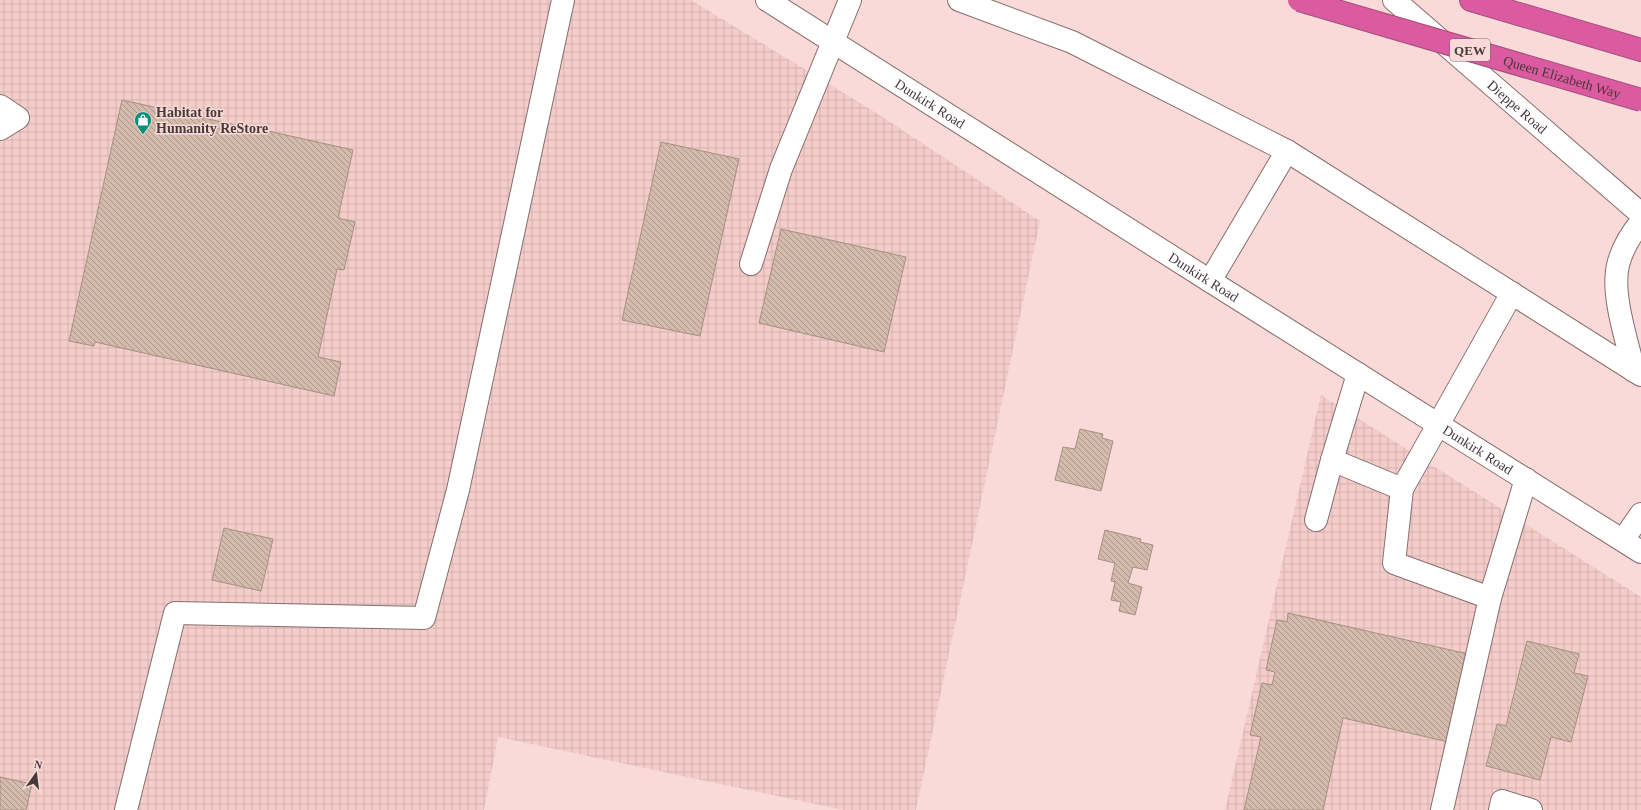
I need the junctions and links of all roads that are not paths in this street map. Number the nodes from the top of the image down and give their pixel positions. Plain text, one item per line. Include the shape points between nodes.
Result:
1 (563, 0) edge
2 (767, 0) edge
3 (850, 0) edge
4 (959, 0) edge
5 (1298, 0) edge
6 (1394, 0) edge
7 (1471, 0) edge
8 (833, 43) junction
9 (1641, 50) edge
10 (1641, 100) edge
11 (0, 106) edge
12 (0, 129) edge
13 (1287, 151) junction
14 (1641, 214) edge
15 (1641, 222) edge
16 (751, 264) dead end
17 (1210, 281) junction
18 (1512, 293) junction
19 (1637, 373) edge
20 (1358, 374) junction
21 (1438, 424) junction
22 (1332, 460) junction
23 (1526, 479) junction
24 (1402, 489) junction
25 (1641, 514) edge
26 (1316, 520) dead end
27 (1623, 540) junction
28 (1641, 552) edge
29 (1490, 598) junction
30 (126, 810) edge
31 (1442, 810) edge
32 (1500, 810) edge
33 (1531, 810) edge

1 - 30 street via 458,490 424,618 175,613
2 - 8 street, Dunkirk Road
3 - 8 street
4 - 13 street via 1072,42
5 - 10 highway, Queen Elizabeth Way / QEW, bridge
6 - 14 street, Dieppe Road
7 - 9 highway
8 - 16 street via 780,169
8 - 17 street, Dunkirk Road
11 - 12 street via 18,118
13 - 17 street
13 - 18 street
15 - 19 street via 1631,235 1618,265 1616,294
17 - 20 street, Dunkirk Road
18 - 19 street
18 - 21 street
20 - 21 street, Dunkirk Road
20 - 22 street
21 - 23 street, Dunkirk Road
21 - 24 street
22 - 24 street
22 - 26 street
23 - 27 street, Dunkirk Road
23 - 29 street
24 - 29 street via 1394,563
25 - 27 street
27 - 28 street, Dunkirk Road
29 - 31 street
32 - 33 street via 1502,801

